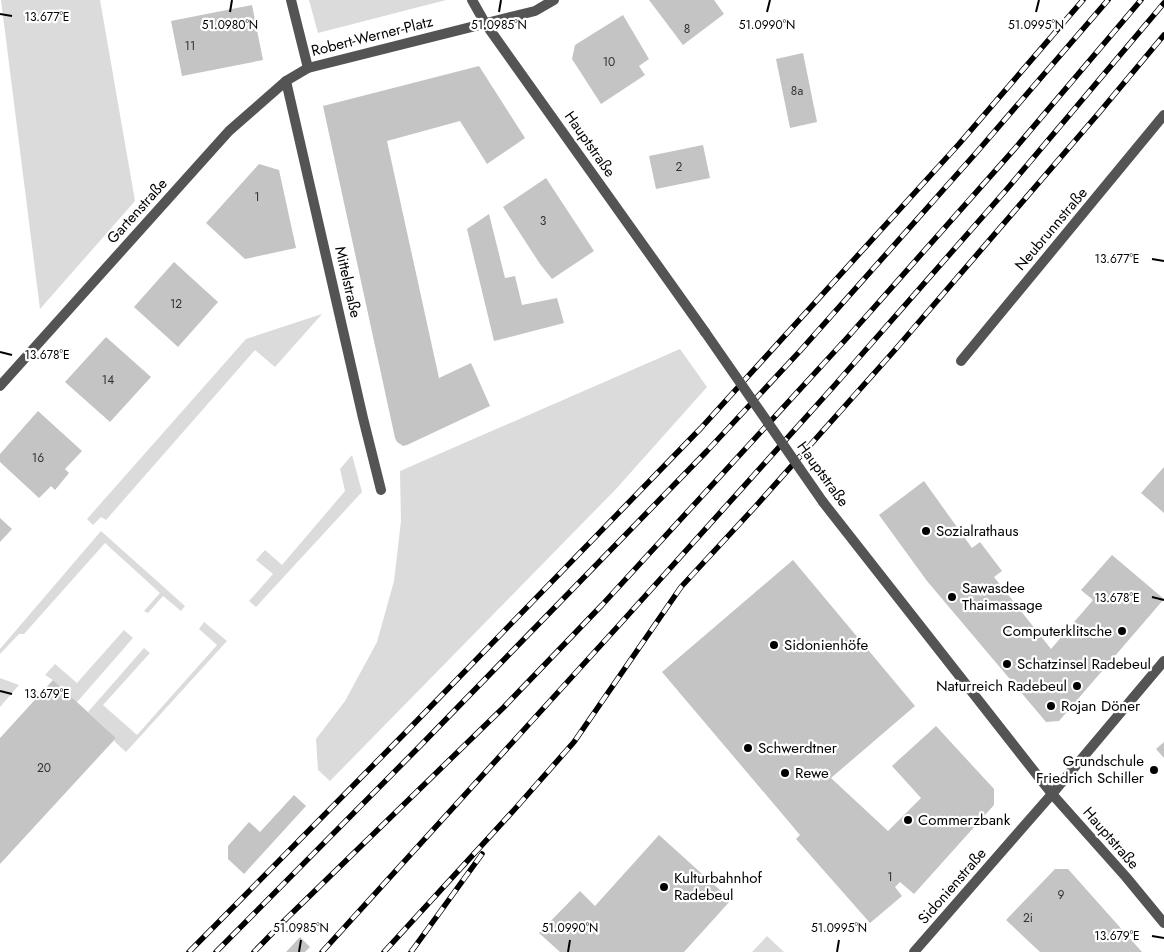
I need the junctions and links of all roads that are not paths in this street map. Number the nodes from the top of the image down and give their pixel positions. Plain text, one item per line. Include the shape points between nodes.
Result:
1 (291, 0) edge
2 (472, 0) edge
3 (554, 0) edge
4 (485, 23) junction
5 (308, 68) junction
6 (286, 81) junction
7 (1164, 115) edge
8 (961, 361) dead end
9 (0, 386) edge
10 (381, 490) dead end
11 (1164, 661) edge
12 (1052, 794) junction
13 (1164, 922) edge
14 (914, 952) edge

1 - 5 street, Robert-Werner-Platz
2 - 4 street
3 - 4 street via 536,11
4 - 5 street, Robert-Werner-Platz
4 - 12 street, Hauptstraße, bridge via 823,502
5 - 6 street, Gartenstraße
6 - 9 street, Gartenstraße via 229,131
6 - 10 street, Mittelstraße
7 - 8 street, Neubrunnstraße
11 - 12 street, Sidonienstraße
12 - 13 street, Hauptstraße
12 - 14 street, Sidonienstraße

